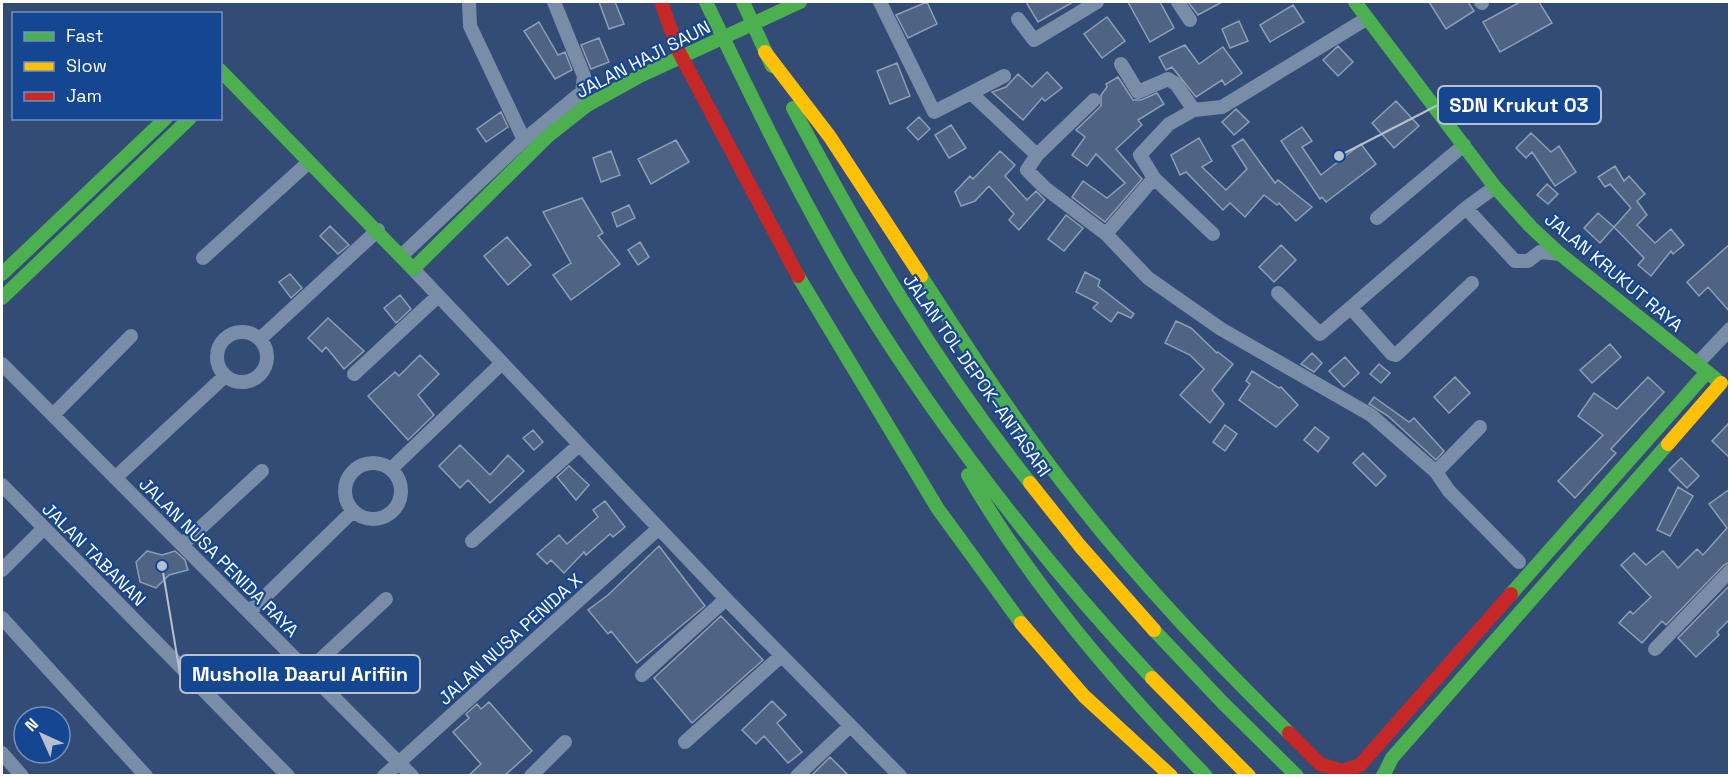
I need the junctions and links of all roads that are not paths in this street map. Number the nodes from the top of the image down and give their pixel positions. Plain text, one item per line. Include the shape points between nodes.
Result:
1 (469, 2) edge
2 (554, 2) edge
3 (661, 2) edge
4 (706, 2) edge
5 (743, 2) edge
6 (799, 2) edge
7 (880, 2) edge
8 (1097, 2) edge
9 (1178, 2) edge
10 (1363, 8) edge
11 (1018, 19) dead end
12 (1190, 20) dead end
13 (765, 52) junction
14 (1121, 64) dead end
15 (1004, 76) dead end
16 (224, 80) edge
17 (972, 94) junction
18 (1094, 100) dead end
19 (1194, 110) junction
20 (164, 120) edge
21 (188, 120) edge
22 (524, 140) junction
23 (1464, 145) junction
24 (1036, 154) junction
25 (309, 162) junction
26 (1154, 178) junction
27 (1495, 187) junction
28 (1466, 208) junction
29 (1377, 218) dead end
30 (378, 230) junction
31 (1106, 234) junction
32 (1213, 234) dead end
33 (1560, 254) junction
34 (401, 256) junction
35 (203, 258) dead end
36 (413, 269) junction
37 (2, 274) edge
38 (1472, 283) dead end
39 (1278, 293) dead end
40 (438, 296) junction
41 (2, 298) edge
42 (1351, 308) junction
43 (1729, 329) edge
44 (130, 336) dead end
45 (260, 339) junction
46 (502, 363) junction
47 (2, 364) edge
48 (1703, 364) junction
49 (354, 374) dead end
50 (225, 376) junction
51 (1725, 386) edge
52 (928, 400) junction
53 (53, 415) junction
54 (1480, 427) dead end
55 (579, 444) junction
56 (391, 469) junction
57 (262, 471) dead end
58 (1436, 472) junction
59 (115, 478) junction
60 (2, 485) edge
61 (353, 511) junction
62 (44, 528) junction
63 (659, 528) junction
64 (472, 541) dead end
65 (182, 545) junction
66 (1519, 562) dead end
67 (2, 570) edge
68 (1730, 571) edge
69 (386, 599) dead end
70 (726, 599) junction
71 (249, 612) junction
72 (2, 618) edge
73 (1655, 649) dead end
74 (781, 656) junction
75 (308, 671) junction
76 (642, 675) dead end
77 (849, 727) junction
78 (565, 742) dead end
79 (685, 742) dead end
80 (2, 753) edge
81 (399, 763) junction
82 (22, 776) edge
83 (146, 776) edge
84 (288, 776) edge
85 (384, 776) edge
86 (412, 776) edge
87 (531, 776) edge
88 (797, 776) edge
89 (900, 776) edge
90 (1171, 776) edge
91 (1206, 776) edge
92 (1249, 776) edge
93 (1296, 776) edge
94 (1383, 776) edge

1 - 22 street via 470,26
2 - 22 street via 580,62 584,84 582,92
3 - 90 main road via 679,51 804,287 938,509 1035,641 1084,696
4 - 52 main road via 772,140 846,274
5 - 13 main road, JALAN TOL DEPOK–ANTASARI
6 - 36 main road, JALAN HAJI SAUN via 640,76 586,106 548,136
7 - 17 street via 934,112
8 - 11 street via 1034,39
9 - 12 street
10 - 19 street via 1222,107
10 - 23 main road, JALAN KRUKUT RAYA
13 - 48 main road via 838,148 1023,428 1075,499 1199,645 1320,764 1342,771 1360,765
13 - 93 main road, JALAN TOL DEPOK–ANTASARI via 877,263 981,420 1137,614
14 - 19 street via 1138,92 1168,80 1176,84
15 - 17 street
16 - 25 main road
17 - 24 street
18 - 24 street
19 - 26 street via 1169,124 1140,155
20 - 37 main road
21 - 41 main road
22 - 34 street
23 - 27 main road, JALAN KRUKUT RAYA
23 - 29 street
24 - 31 street via 1027,170
25 - 30 main road
25 - 35 street
26 - 31 street
26 - 32 street
27 - 28 street
27 - 33 main road, JALAN KRUKUT RAYA
28 - 33 street via 1515,261 1528,261 1540,252
28 - 42 street
30 - 34 main road
30 - 45 street
31 - 58 street via 1148,278 1221,329 1371,415
33 - 48 main road, JALAN KRUKUT RAYA
34 - 36 main road
36 - 40 street
38 - 42 street via 1396,355
39 - 42 street via 1320,334
40 - 46 street
40 - 49 street
43 - 48 street
44 - 53 street
45 - 50 street via 267,353 260,374 239,382
45 - 50 street via 244,332 227,336 217,351
46 - 55 street
46 - 56 street
47 - 53 street, JALAN NUSA PENIDA RAYA
48 - 51 main road, JALAN KRUKUT RAYA
50 - 59 street
51 - 94 main road via 1392,758
52 - 91 main road via 991,517 1140,710
52 - 92 main road via 1024,529 1117,640
53 - 59 street, JALAN NUSA PENIDA RAYA
54 - 58 street
55 - 63 street
55 - 64 street
56 - 61 street via 367,464 353,472 345,496
56 - 61 street via 401,487 397,507 390,514 371,520
57 - 65 street
58 - 66 street via 1449,491
59 - 65 street, JALAN NUSA PENIDA RAYA
60 - 62 street, JALAN TABANAN
61 - 71 street
62 - 67 street
62 - 84 street, JALAN TABANAN
63 - 70 street
63 - 81 street, JALAN NUSA PENIDA X
65 - 71 street, JALAN NUSA PENIDA RAYA
68 - 73 street
69 - 75 street
70 - 74 street
70 - 76 street
71 - 75 street, JALAN NUSA PENIDA RAYA
72 - 83 street
74 - 77 street
74 - 79 street
75 - 81 street, JALAN NUSA PENIDA RAYA
77 - 88 street
77 - 89 street
78 - 87 street
80 - 82 street
81 - 85 street, JALAN NUSA PENIDA X
81 - 86 street, JALAN NUSA PENIDA RAYA

